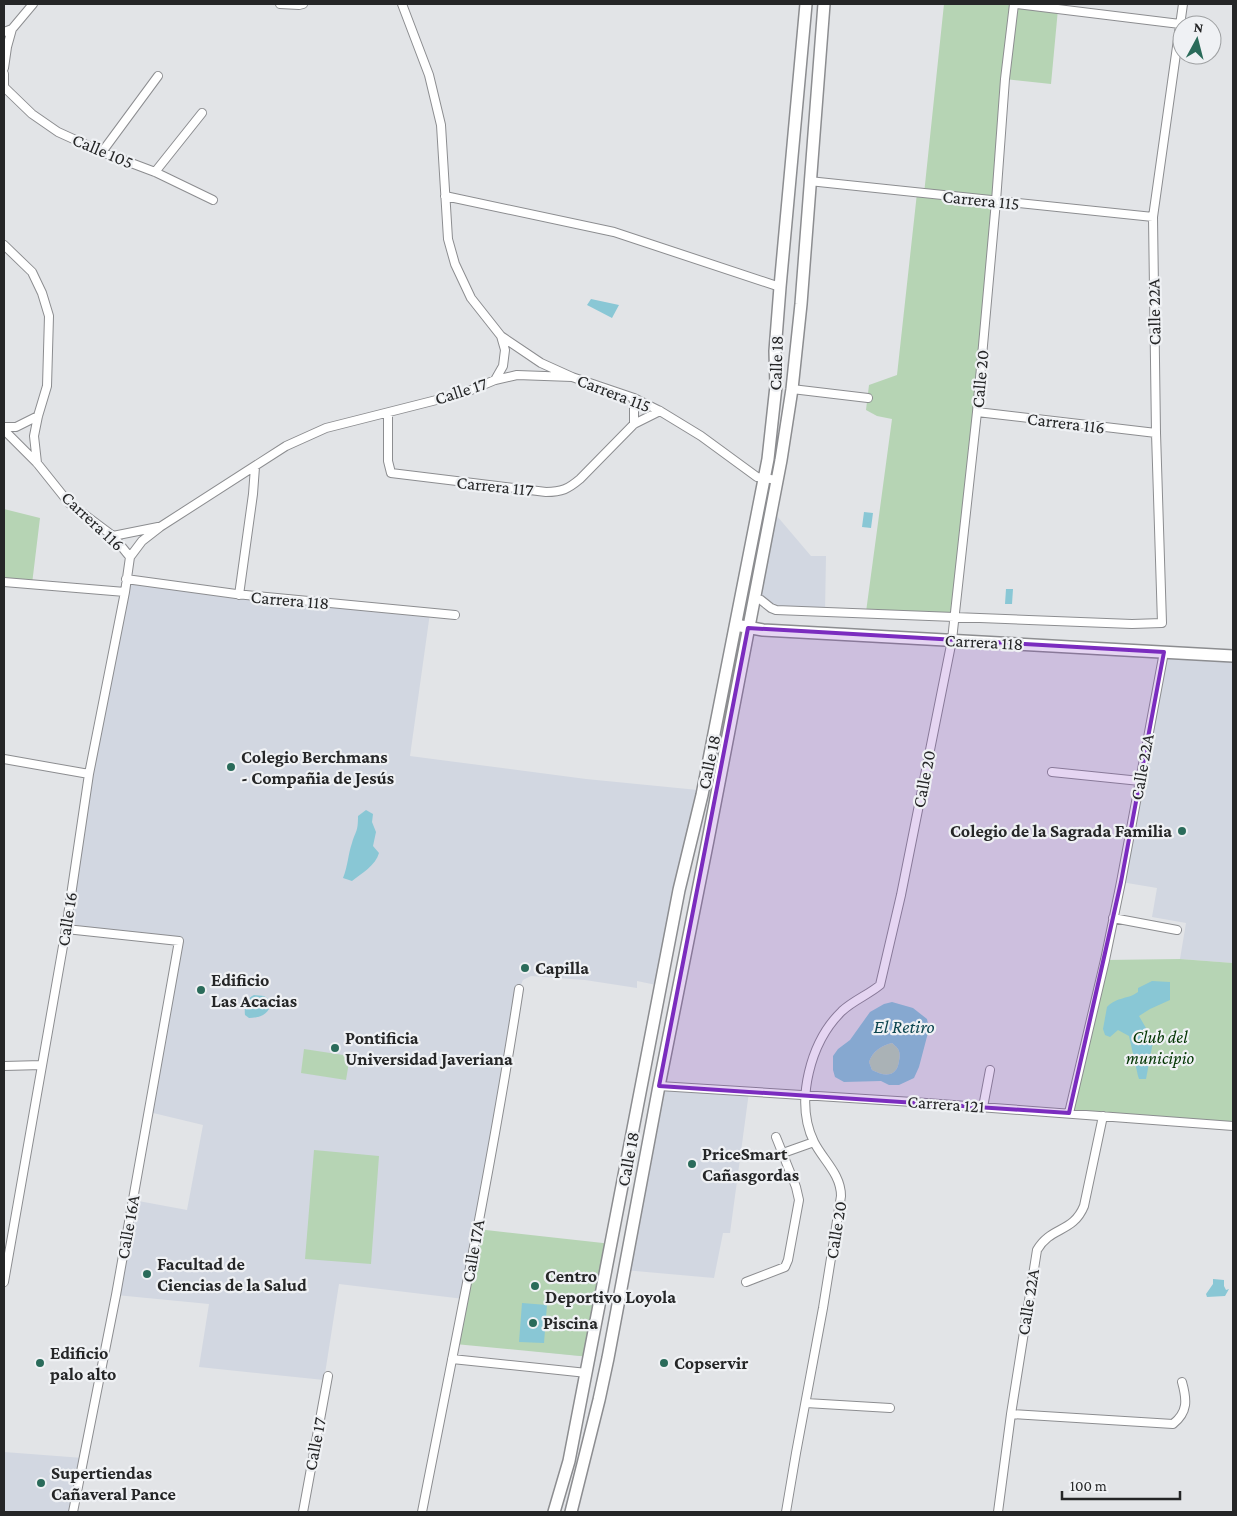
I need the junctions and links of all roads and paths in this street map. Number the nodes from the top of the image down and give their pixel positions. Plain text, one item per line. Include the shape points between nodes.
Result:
1 (33, 4) edge
2 (280, 4) edge
3 (303, 4) edge
4 (402, 4) edge
5 (806, 4) edge
6 (824, 4) edge
7 (1016, 4) edge
8 (1172, 23) edge
9 (12, 29) junction
10 (4, 32) edge
11 (1174, 65) edge
12 (4, 68) edge
13 (4, 74) edge
14 (158, 76) dead end
15 (4, 87) edge
16 (202, 113) dead end
17 (102, 152) junction
18 (155, 172) junction
19 (809, 181) junction
20 (445, 196) junction
21 (213, 200) dead end
22 (996, 201) junction
23 (1153, 217) junction
24 (4, 245) edge
25 (780, 287) junction
26 (501, 336) junction
27 (572, 377) junction
28 (495, 380) junction
29 (792, 389) junction
30 (634, 398) junction
31 (868, 398) dead end
32 (660, 410) junction
33 (977, 412) junction
34 (388, 413) junction
35 (38, 416) junction
36 (634, 424) junction
37 (4, 428) edge
38 (1156, 434) junction
39 (37, 463) junction
40 (255, 467) junction
41 (765, 478) junction
42 (777, 480) junction
43 (160, 527) junction
44 (113, 536) junction
45 (130, 556) junction
46 (126, 579) junction
47 (4, 582) edge
48 (125, 592) junction
49 (239, 595) junction
50 (761, 600) dead end
51 (455, 615) dead end
52 (955, 617) junction
53 (736, 626) junction
54 (748, 628) junction
55 (952, 640) junction
56 (1164, 652) junction
57 (1233, 656) edge
58 (4, 759) edge
59 (1052, 772) dead end
60 (89, 774) junction
61 (1140, 781) junction
62 (1113, 918) junction
63 (66, 929) junction
64 (1177, 930) dead end
65 (519, 989) dead end
66 (42, 1065) junction
67 (4, 1066) edge
68 (990, 1070) dead end
69 (659, 1086) junction
70 (805, 1096) junction
71 (983, 1107) junction
72 (1069, 1113) junction
73 (1103, 1116) junction
74 (1233, 1126) edge
75 (776, 1137) dead end
76 (814, 1142) junction
77 (783, 1153) junction
78 (4, 1282) edge
79 (746, 1282) dead end
80 (452, 1359) junction
81 (586, 1373) junction
82 (328, 1376) dead end
83 (1182, 1382) dead end
84 (806, 1403) junction
85 (890, 1408) dead end
86 (1011, 1414) junction
87 (572, 1510) edge
88 (73, 1512) edge
89 (303, 1512) edge
90 (422, 1512) edge
91 (554, 1512) edge
92 (786, 1512) edge
93 (998, 1512) edge

1 - 9 street
2 - 3 street
4 - 20 street via 429,75 441,125
5 - 25 main road, Calle 18
6 - 19 main road, Calle 18
7 - 8 street
7 - 22 street, Calle 20 via 1005,79
9 - 10 street
9 - 12 street
11 - 23 street, Calle 22A
13 - 15 street, Calle 105
14 - 17 street
15 - 17 street, Calle 105 via 32,114 58,132
16 - 18 street
17 - 18 street, Calle 105
18 - 21 street, Calle 105
19 - 22 street, Carrera 115
19 - 29 main road, Calle 18
20 - 25 street via 614,232
20 - 26 street via 448,239 454,264 471,298
22 - 23 street, Carrera 115
22 - 33 street, Calle 20
23 - 38 street, Calle 22A
24 - 35 street via 32,272 49,316 47,386
25 - 41 main road, Calle 18 via 776,386
26 - 27 street, Carrera 115 via 541,363
26 - 28 street, Calle 17 via 505,350 503,366
27 - 28 street via 517,375
27 - 30 street, Carrera 115
28 - 34 street, Calle 17 via 464,393
29 - 31 street
29 - 42 main road, Calle 18
30 - 32 street, Carrera 115
30 - 36 street
32 - 36 street, Carrera 117
32 - 41 street, Carrera 115 via 757,477
33 - 38 street, Carrera 116
33 - 52 street, Calle 20
34 - 36 street, Carrera 117 via 391,473 546,492 560,492 570,487
34 - 40 street, Calle 17 via 326,428 286,446
35 - 37 street via 16,427
35 - 39 street via 34,436
37 - 39 street, Carrera 116
38 - 52 street, Calle 22A via 1162,623
39 - 44 street, Carrera 116 via 69,503
40 - 43 street, Calle 17
40 - 49 street
41 - 42 street, Carrera 115
41 - 53 main road, Calle 18
42 - 54 main road, Calle 18
43 - 44 street
43 - 45 street, Calle 17 via 142,540
44 - 45 street, Carrera 116
45 - 46 street, Calle 16
46 - 48 street, Calle 16
46 - 49 street, Carrera 118
47 - 48 street
48 - 60 street, Calle 16
49 - 51 street, Carrera 118
50 - 52 street via 776,610
52 - 55 street, Calle 20
53 - 54 main road, Carrera 118
53 - 81 main road, Calle 18 via 680,890
54 - 55 main road, Carrera 118
54 - 69 main road, Calle 18
55 - 56 main road, Carrera 118
55 - 70 street, Calle 20 via 880,985 854,1000 831,1023 819,1043
56 - 57 main road, Carrera 118
56 - 61 street, Calle 22A
58 - 60 street
59 - 61 street
60 - 63 street, Calle 16
61 - 62 street, Calle 22A
62 - 64 street
62 - 72 street, Calle 22A
63 - 66 street, Calle 16
63 - 88 street, Calle 16A via 179,941 116,1295
65 - 80 street, Calle 17A via 501,1106
66 - 67 street
66 - 78 street, Calle 16
68 - 71 street
69 - 70 street, Carrera 121
69 - 87 main road, Calle 18 via 608,1358
70 - 71 street, Carrera 121
70 - 76 street, Calle 20 via 807,1121
71 - 72 street, Carrera 121
72 - 73 street, Carrera 121
73 - 74 street, Carrera 121
73 - 86 street, Calle 22A via 1080,1216 1074,1223 1042,1240 1036,1250
75 - 77 street
76 - 77 street
76 - 84 street, Calle 20 via 837,1177 841,1196
77 - 79 street via 799,1200 788,1260 780,1270
80 - 81 street
80 - 90 street, Calle 17A
81 - 91 main road, Calle 18 via 569,1461
82 - 89 street, Calle 17
83 - 86 street via 1186,1394 1185,1407 1173,1424
84 - 85 street
84 - 92 street, Calle 20
86 - 93 street, Calle 22A

